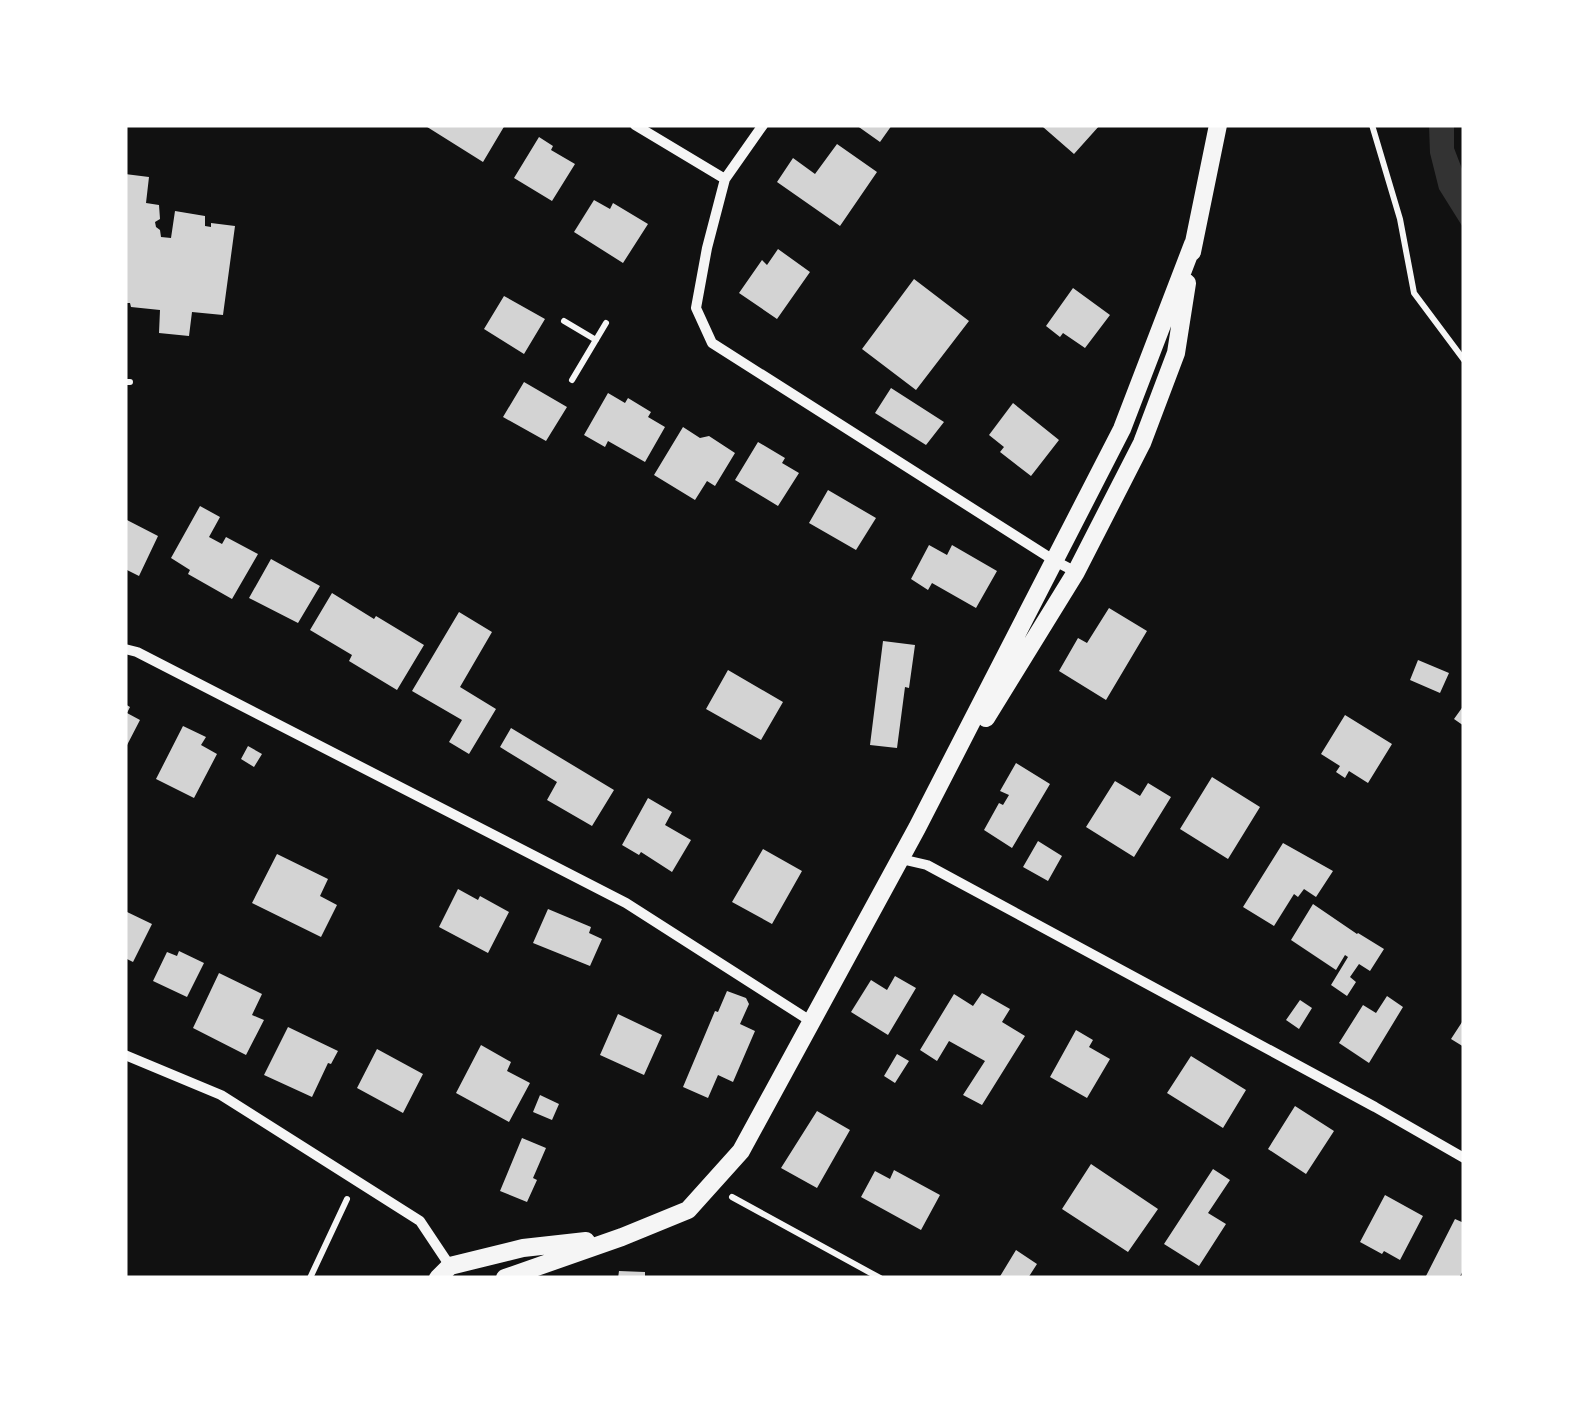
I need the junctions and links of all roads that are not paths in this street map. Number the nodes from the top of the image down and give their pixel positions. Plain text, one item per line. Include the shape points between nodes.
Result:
1 (636, 125) edge
2 (764, 125) edge
3 (1218, 125) edge
4 (725, 179) junction
5 (1193, 244) junction
6 (564, 320) dead end
7 (606, 322) dead end
8 (596, 340) junction
9 (572, 380) dead end
10 (1054, 561) junction
11 (1076, 572) junction
12 (125, 649) edge
13 (917, 828) junction
14 (900, 859) junction
15 (812, 1022) junction
16 (125, 1056) edge
17 (1464, 1158) edge
18 (622, 1236) junction
19 (444, 1272) edge
20 (505, 1278) edge

1 - 4 street
2 - 4 street
3 - 5 street
4 - 10 street via 696,308 712,343
5 - 10 street via 1122,429
5 - 11 street via 1176,353 1142,443
6 - 8 lane
7 - 8 lane
8 - 9 lane
10 - 11 street
10 - 13 street
11 - 13 street
12 - 15 street via 626,903
13 - 14 street
14 - 15 street
14 - 17 street via 928,865
15 - 18 street via 742,1151 688,1210
16 - 19 street via 221,1095 420,1220
18 - 19 street via 523,1248
18 - 20 street

